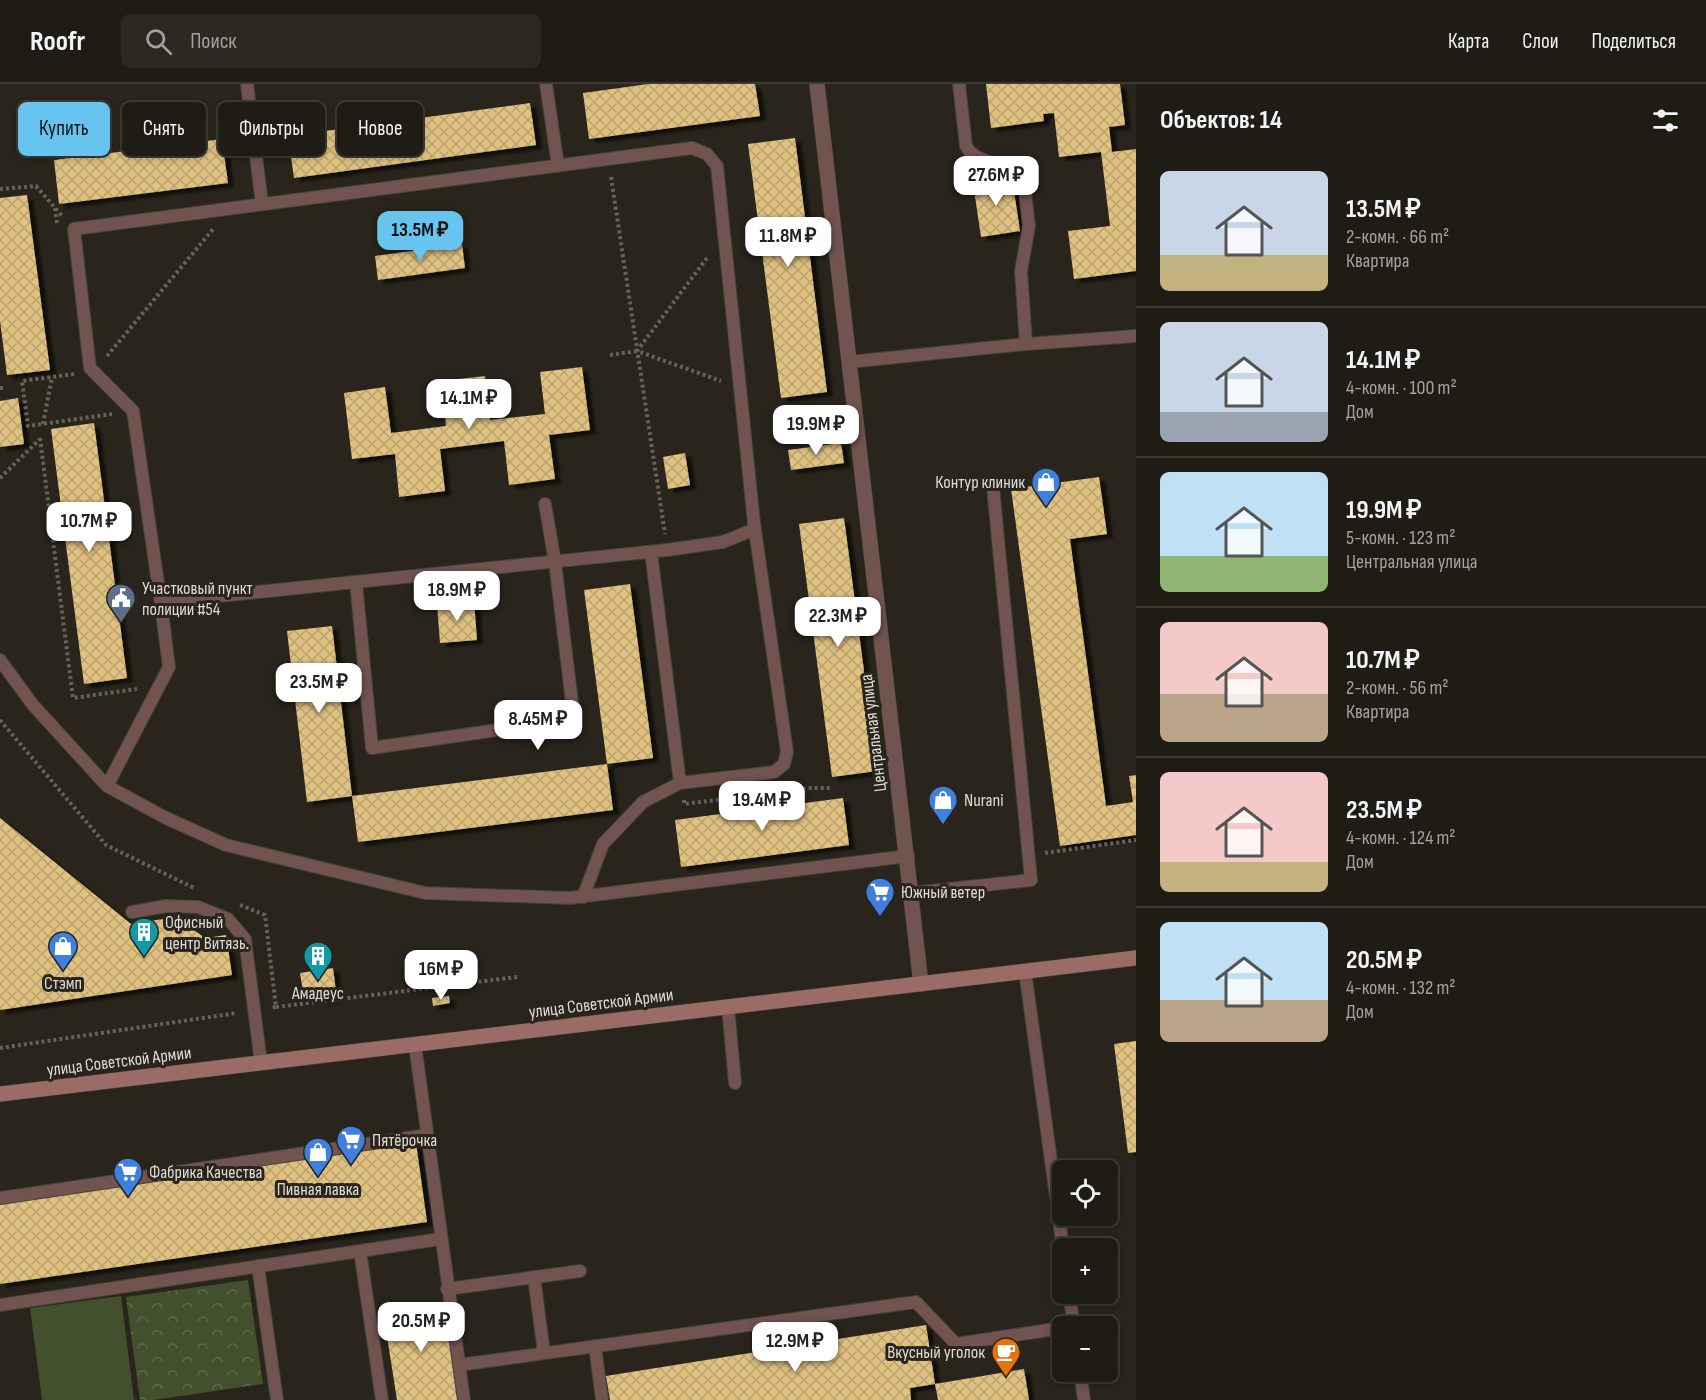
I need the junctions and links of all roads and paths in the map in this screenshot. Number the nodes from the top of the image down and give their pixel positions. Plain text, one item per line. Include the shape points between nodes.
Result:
1 (247, 84) edge
2 (546, 84) edge
3 (817, 84) edge
4 (959, 84) edge
5 (608, 159) junction
6 (558, 166) junction
7 (0, 189) edge
8 (262, 204) junction
9 (56, 208) junction
10 (231, 208) junction
11 (74, 229) junction
12 (58, 231) dead end
13 (724, 235) junction
14 (1136, 336) edge
15 (1026, 344) junction
16 (637, 351) junction
17 (610, 355) dead end
18 (849, 362) junction
19 (93, 372) junction
20 (52, 377) junction
21 (740, 387) junction
22 (109, 405) dead end
23 (117, 413) dead end
24 (108, 414) dead end
25 (43, 424) junction
26 (0, 478) edge
27 (993, 487) dead end
28 (544, 504) dead end
29 (755, 529) junction
30 (667, 550) junction
31 (651, 552) junction
32 (555, 562) junction
33 (357, 582) junction
34 (161, 604) junction
35 (0, 660) edge
36 (135, 699) dead end
37 (680, 783) junction
38 (107, 786) junction
39 (1136, 840) edge
40 (1028, 855) junction
41 (908, 856) junction
42 (912, 893) junction
43 (583, 897) junction
44 (132, 912) dead end
45 (1136, 958) edge
46 (1025, 971) junction
47 (517, 976) dead end
48 (921, 984) junction
49 (276, 1007) dead end
50 (728, 1007) junction
51 (415, 1045) junction
52 (261, 1063) junction
53 (735, 1083) dead end
54 (0, 1095) edge
55 (427, 1135) junction
56 (0, 1198) edge
57 (1062, 1238) edge
58 (440, 1239) junction
59 (360, 1251) junction
60 (258, 1266) junction
61 (580, 1271) dead end
62 (534, 1277) junction
63 (447, 1288) junction
64 (0, 1305) edge
65 (1052, 1330) edge
66 (595, 1346) junction
67 (544, 1353) junction
68 (459, 1365) junction
69 (1082, 1382) edge
70 (277, 1400) edge
71 (382, 1400) edge
72 (464, 1400) edge
73 (602, 1400) edge
74 (1084, 1400) edge

1 - 8 lane
2 - 6 lane
3 - 18 street, Центральная улица
4 - 15 lane via 966,146 978,157 1018,174 1024,184 1029,226 1021,271
5 - 6 lane
5 - 13 lane via 692,148 707,154 717,166
5 - 16 path
6 - 8 lane
7 - 9 path via 36,186
8 - 10 lane
9 - 11 path
9 - 12 path
10 - 11 lane
10 - 19 path
11 - 19 lane
13 - 16 path
13 - 21 lane
14 - 15 lane
15 - 18 lane
16 - 17 path
16 - 21 path
16 - 30 path
18 - 41 street, Центральная улица
19 - 20 path
19 - 34 lane via 133,411
20 - 25 path
20 - 25 path via 22,381 28,426
21 - 29 lane
22 - 23 path
24 - 25 path
26 - 36 path via 40,438 73,698 141,688
27 - 40 lane
28 - 32 lane
29 - 30 lane via 723,542
29 - 37 lane via 787,752 784,764 774,772
30 - 31 lane
31 - 32 lane
31 - 37 lane
32 - 33 lane
32 - 33 lane via 574,719 372,748
33 - 34 lane
34 - 38 lane via 169,667
35 - 38 lane via 33,705
37 - 43 lane via 643,802 603,844
38 - 43 lane via 226,845 343,874 425,893
39 - 40 path
40 - 42 lane via 1031,880
41 - 42 street, Центральная улица
41 - 43 lane
42 - 48 street, Центральная улица
44 - 52 lane via 198,906 228,919 245,939
45 - 46 main road, улица Советской Армии
46 - 48 main road, улица Советской Армии
46 - 57 lane
47 - 49 path
48 - 50 main road, улица Советской Армии
50 - 51 main road, улица Советской Армии
50 - 53 lane
51 - 52 main road, улица Советской Армии
51 - 55 lane
52 - 54 main road, улица Советской Армии
55 - 56 lane
55 - 58 lane
58 - 59 lane
58 - 63 lane
59 - 60 lane
59 - 71 lane
60 - 64 lane
60 - 70 lane
61 - 62 lane
62 - 63 lane
62 - 67 lane
63 - 68 lane
65 - 66 lane via 956,1344 916,1302
66 - 67 lane
66 - 73 lane
67 - 68 lane
68 - 72 lane
69 - 74 lane

